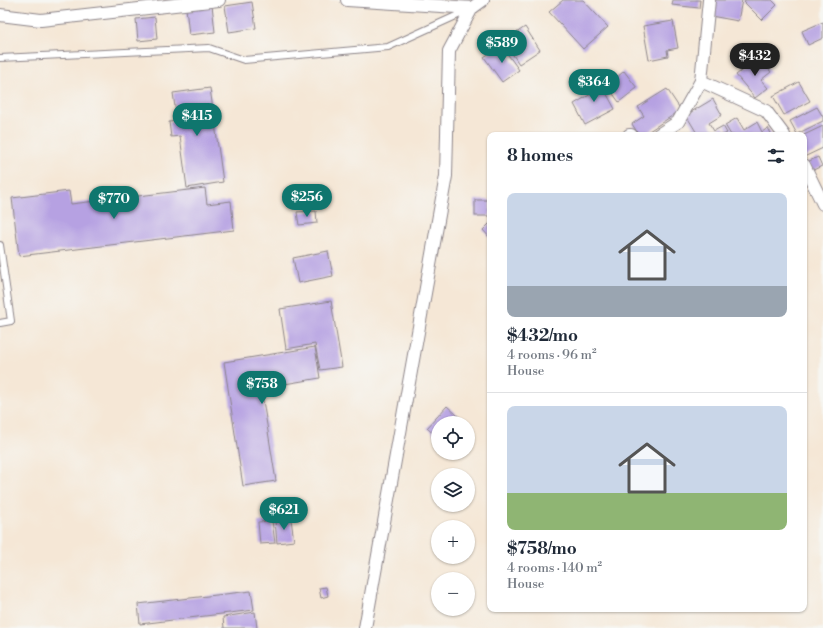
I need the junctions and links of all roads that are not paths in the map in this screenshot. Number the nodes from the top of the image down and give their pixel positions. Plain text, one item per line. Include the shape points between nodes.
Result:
1 (219, 0) edge
2 (347, 0) edge
3 (484, 0) edge
4 (709, 0) edge
5 (472, 8) junction
6 (0, 15) edge
7 (0, 58) edge
8 (701, 81) junction
9 (663, 132) edge
10 (782, 132) edge
11 (809, 187) edge
12 (823, 204) edge
13 (0, 245) edge
14 (0, 323) edge
15 (365, 628) edge

1 - 6 street via 41,20
2 - 5 street
3 - 5 street
4 - 8 street
5 - 7 lane via 388,47 244,60 209,48
5 - 15 street via 449,51 446,176
8 - 9 street via 678,122
8 - 10 street via 766,111
11 - 12 street
13 - 14 lane via 11,321

